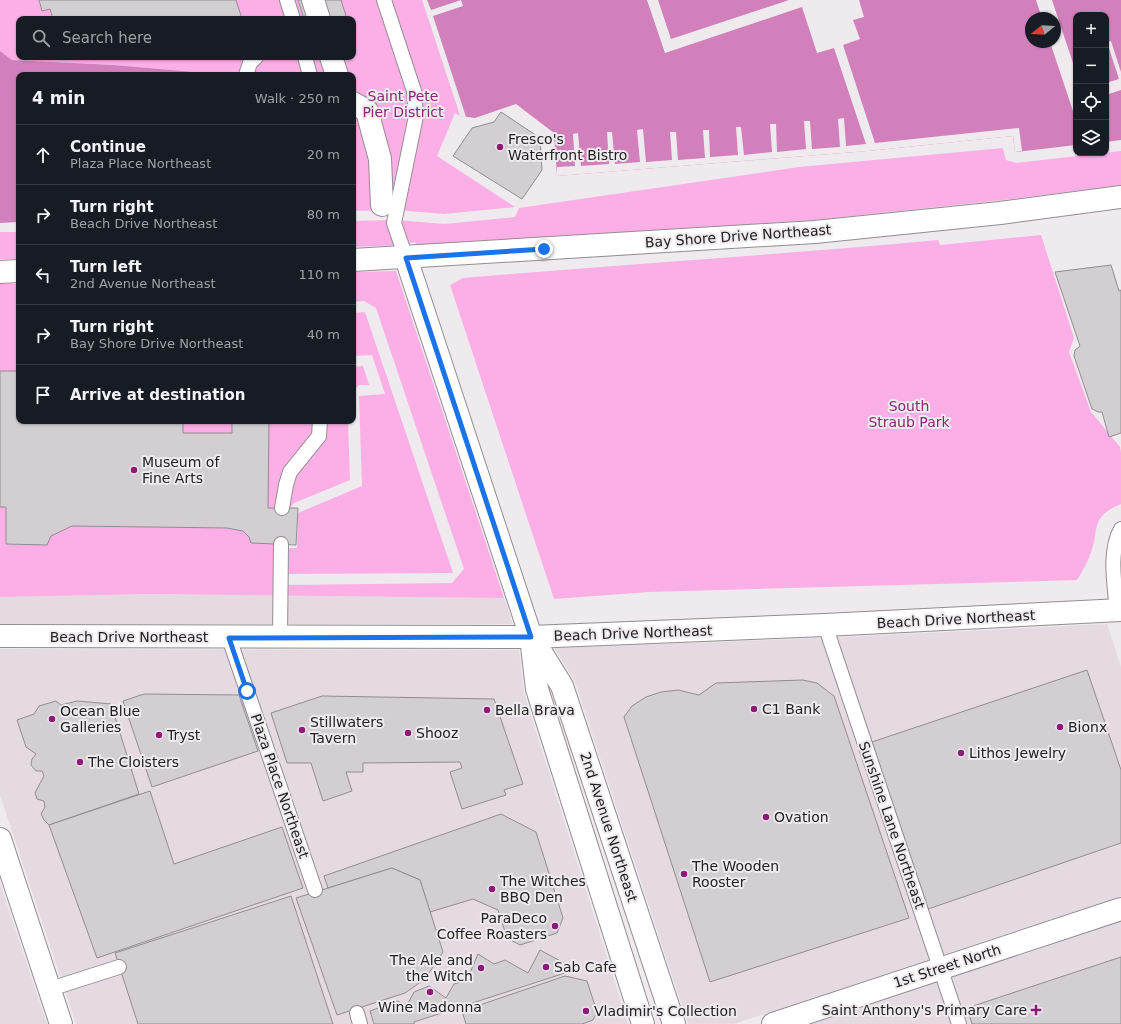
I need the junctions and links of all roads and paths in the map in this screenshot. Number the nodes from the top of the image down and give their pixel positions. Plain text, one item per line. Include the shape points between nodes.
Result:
1 (313, 0) edge
2 (384, 0) edge
3 (288, 1) edge
4 (288, 16) edge
5 (292, 16) edge
6 (318, 16) edge
7 (253, 60) edge
8 (306, 60) edge
9 (332, 60) edge
10 (247, 72) edge
11 (309, 72) edge
12 (336, 72) edge
13 (356, 105) edge
14 (1121, 197) edge
15 (382, 205) dead end
16 (406, 258) junction
17 (356, 260) edge
18 (16, 271) edge
19 (0, 272) edge
20 (320, 424) edge
21 (282, 508) dead end
22 (1121, 528) edge
23 (281, 544) dead end
24 (1120, 615) edge
25 (825, 625) junction
26 (0, 636) edge
27 (280, 637) junction
28 (531, 637) junction
29 (229, 638) junction
30 (0, 839) edge
31 (315, 890) dead end
32 (1121, 909) edge
33 (119, 967) dead end
34 (941, 968) junction
35 (50, 989) junction
36 (642, 1020) edge
37 (61, 1024) edge
38 (674, 1024) edge
39 (773, 1024) edge
40 (959, 1024) edge

1 - 6 street
2 - 16 lane via 414,91 416,116 394,223
3 - 4 lane
3 - 5 lane
7 - 10 lane
8 - 11 lane
9 - 12 street
13 - 15 street via 367,111 380,159
14 - 16 street, Bay Shore Drive Northeast via 815,232
16 - 17 street, Bay Shore Drive Northeast
16 - 28 street, 2nd Avenue Northeast
18 - 19 street
20 - 21 lane via 318,436 290,472
22 - 24 lane via 1116,537 1114,558
23 - 27 lane
24 - 25 street, Beach Drive Northeast
25 - 28 street, Beach Drive Northeast
25 - 34 lane, Sunshine Lane Northeast
26 - 29 street, Beach Drive Northeast
27 - 28 street, Beach Drive Northeast
27 - 29 street, Beach Drive Northeast
28 - 36 street, 2nd Avenue Northeast via 537,689
28 - 38 street, 2nd Avenue Northeast via 562,686
29 - 31 lane, Plaza Place Northeast
30 - 35 street
32 - 34 street, 1st Street North
33 - 35 lane
34 - 39 street, 1st Street North
34 - 40 lane, Sunshine Lane Northeast
35 - 37 street

